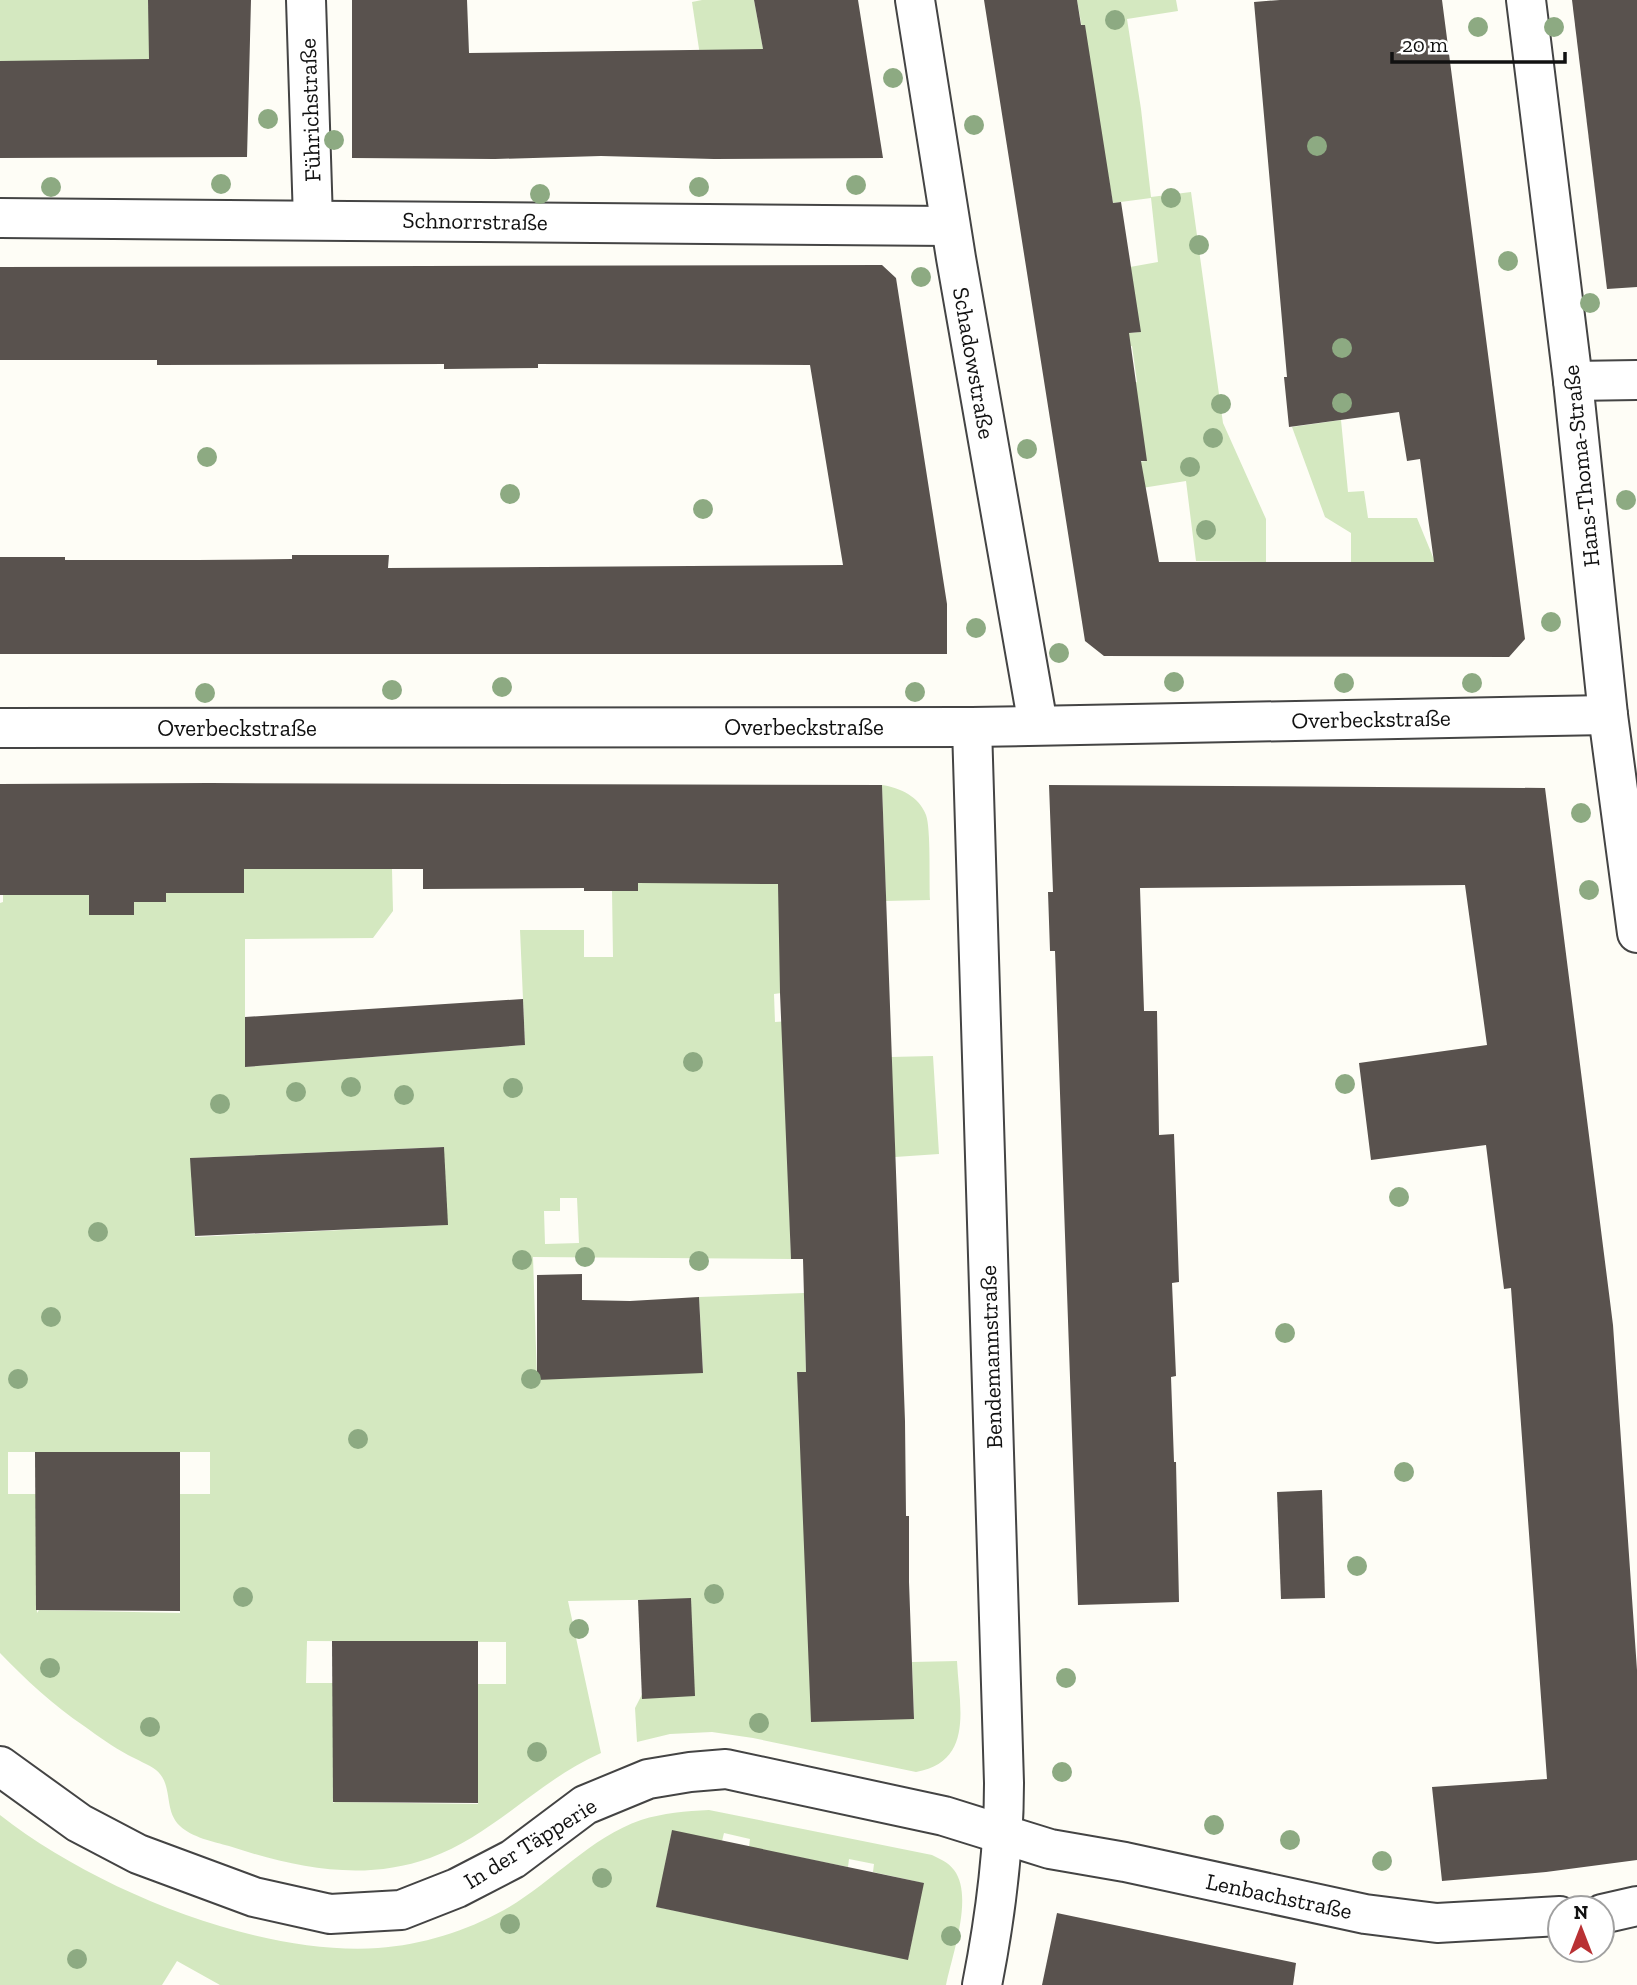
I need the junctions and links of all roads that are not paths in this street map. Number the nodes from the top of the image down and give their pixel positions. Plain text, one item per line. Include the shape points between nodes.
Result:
1 (306, 0) edge
2 (915, 0) edge
3 (1526, 0) edge
4 (0, 218) edge
5 (313, 220) junction
6 (950, 226) junction
7 (1637, 380) edge
8 (1573, 381) junction
9 (1608, 715) junction
10 (1038, 725) junction
11 (972, 727) junction
12 (0, 728) edge
13 (1637, 933) edge
14 (0, 1766) edge
15 (1003, 1835) junction
16 (1637, 1906) edge
17 (1616, 1911) edge
18 (1546, 1917) edge
19 (982, 1985) edge

1 - 5 street, Führichstraße
2 - 6 street, Schadowstraße
3 - 8 street, Hans-Thoma-Straße
4 - 5 street, Schnorrstraße
5 - 6 street, Schnorrstraße
6 - 10 street, Schadowstraße
7 - 8 street
8 - 9 street, Hans-Thoma-Straße
9 - 10 street, Overbeckstraße
9 - 13 street, Hans-Thoma-Straße
10 - 11 street, Overbeckstraße
11 - 12 street, Overbeckstraße
11 - 15 street, Bendemannstraße
14 - 15 street, In der Täpperie via 79,1823 138,1854 254,1897 330,1914 401,1910 457,1888 513,1859 585,1805 648,1779 690,1772 726,1769 944,1816
15 - 18 street, Lenbachstraße via 1050,1849 1365,1914 1437,1923
15 - 19 street, Bendemannstraße
16 - 17 street

